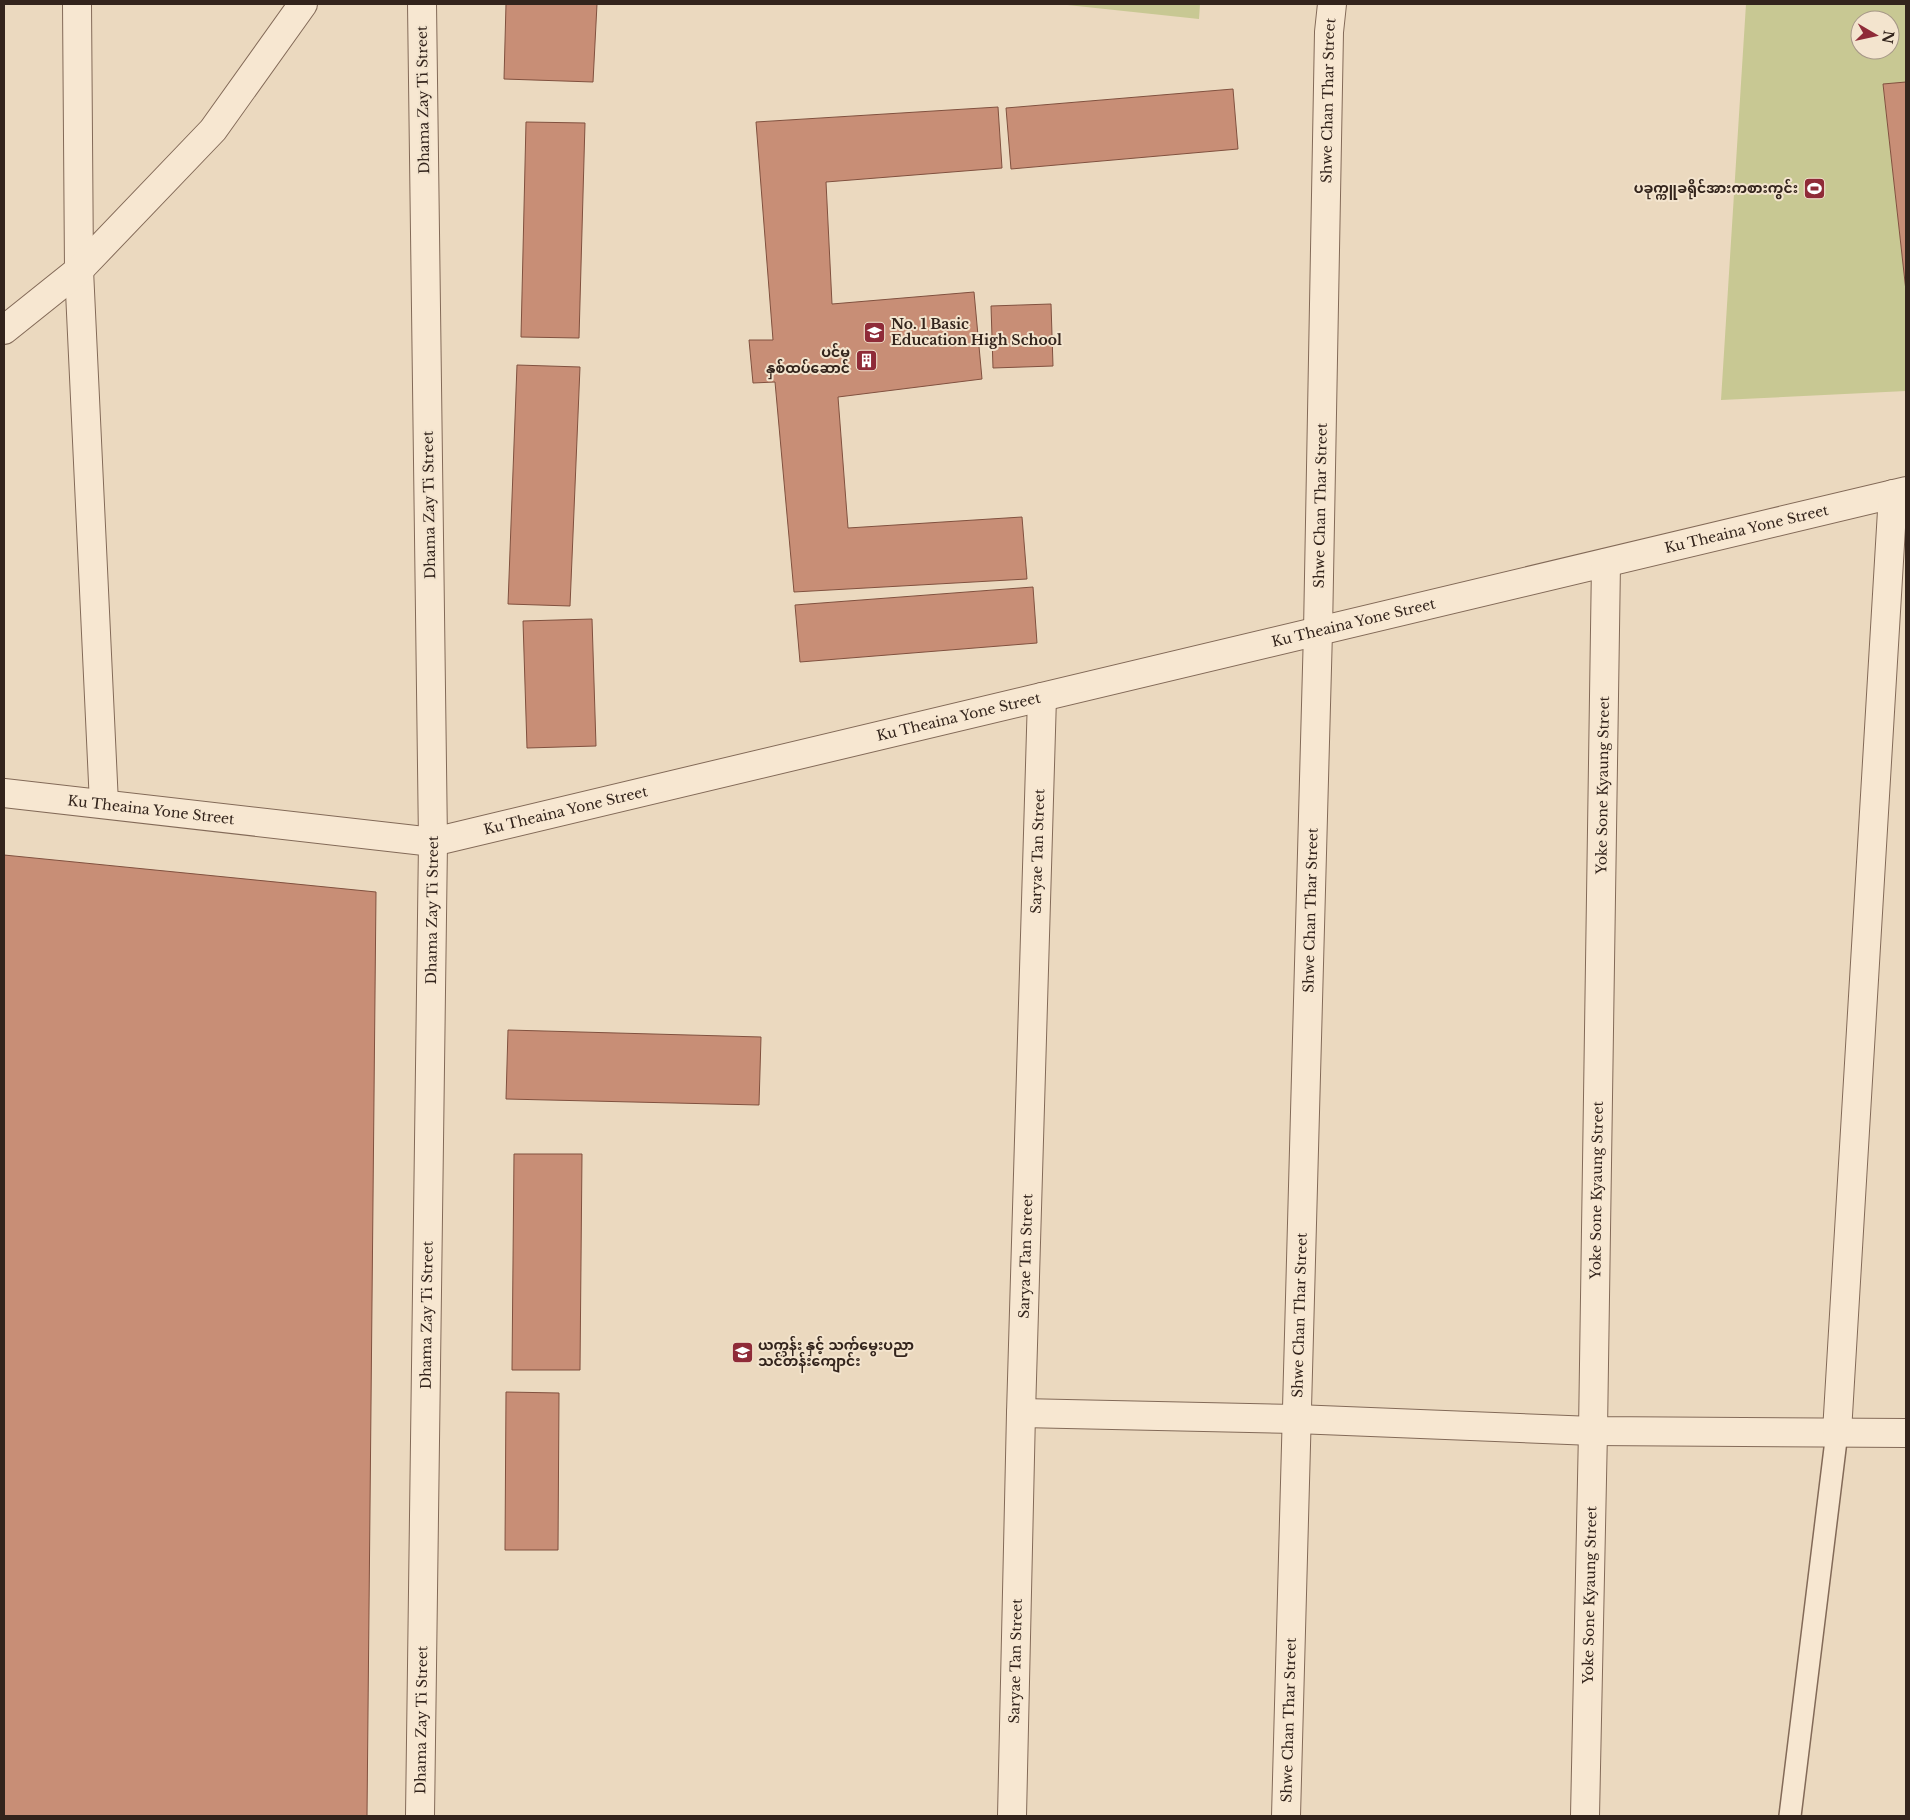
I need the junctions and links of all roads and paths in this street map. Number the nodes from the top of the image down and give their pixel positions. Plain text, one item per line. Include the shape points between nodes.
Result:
1 (77, 4) edge
2 (303, 4) edge
3 (422, 4) edge
4 (1332, 4) edge
5 (78, 270) junction
6 (4, 330) edge
7 (1900, 493) edge
8 (1606, 562) junction
9 (1318, 631) junction
10 (1042, 696) junction
11 (4, 793) edge
12 (104, 804) junction
13 (433, 842) junction
14 (1021, 1412) junction
15 (1296, 1419) junction
16 (1593, 1431) junction
17 (1837, 1432) junction
18 (1906, 1433) edge
19 (420, 1816) edge
20 (1012, 1816) edge
21 (1286, 1816) edge
22 (1584, 1816) edge
23 (1790, 1816) edge

1 - 5 street
2 - 5 street via 213,130
3 - 13 street, Dhama Zay Ti Street
4 - 9 street, Shwe Chan Thar Street via 1328,42
5 - 6 street
5 - 12 street
7 - 8 street, Ku Theaina Yone Street
7 - 17 street
8 - 9 street, Ku Theaina Yone Street
8 - 16 street, Yoke Sone Kyaung Street
9 - 10 street, Ku Theaina Yone Street
9 - 15 street, Shwe Chan Thar Street
10 - 13 street, Ku Theaina Yone Street
10 - 14 street, Saryae Tan Street
11 - 12 street, Ku Theaina Yone Street
12 - 13 street, Ku Theaina Yone Street
13 - 19 street, Dhama Zay Ti Street
14 - 15 street
14 - 20 street, Saryae Tan Street
15 - 16 street
15 - 21 street, Shwe Chan Thar Street
16 - 17 street
16 - 22 street, Yoke Sone Kyaung Street
17 - 18 street
17 - 23 lane

